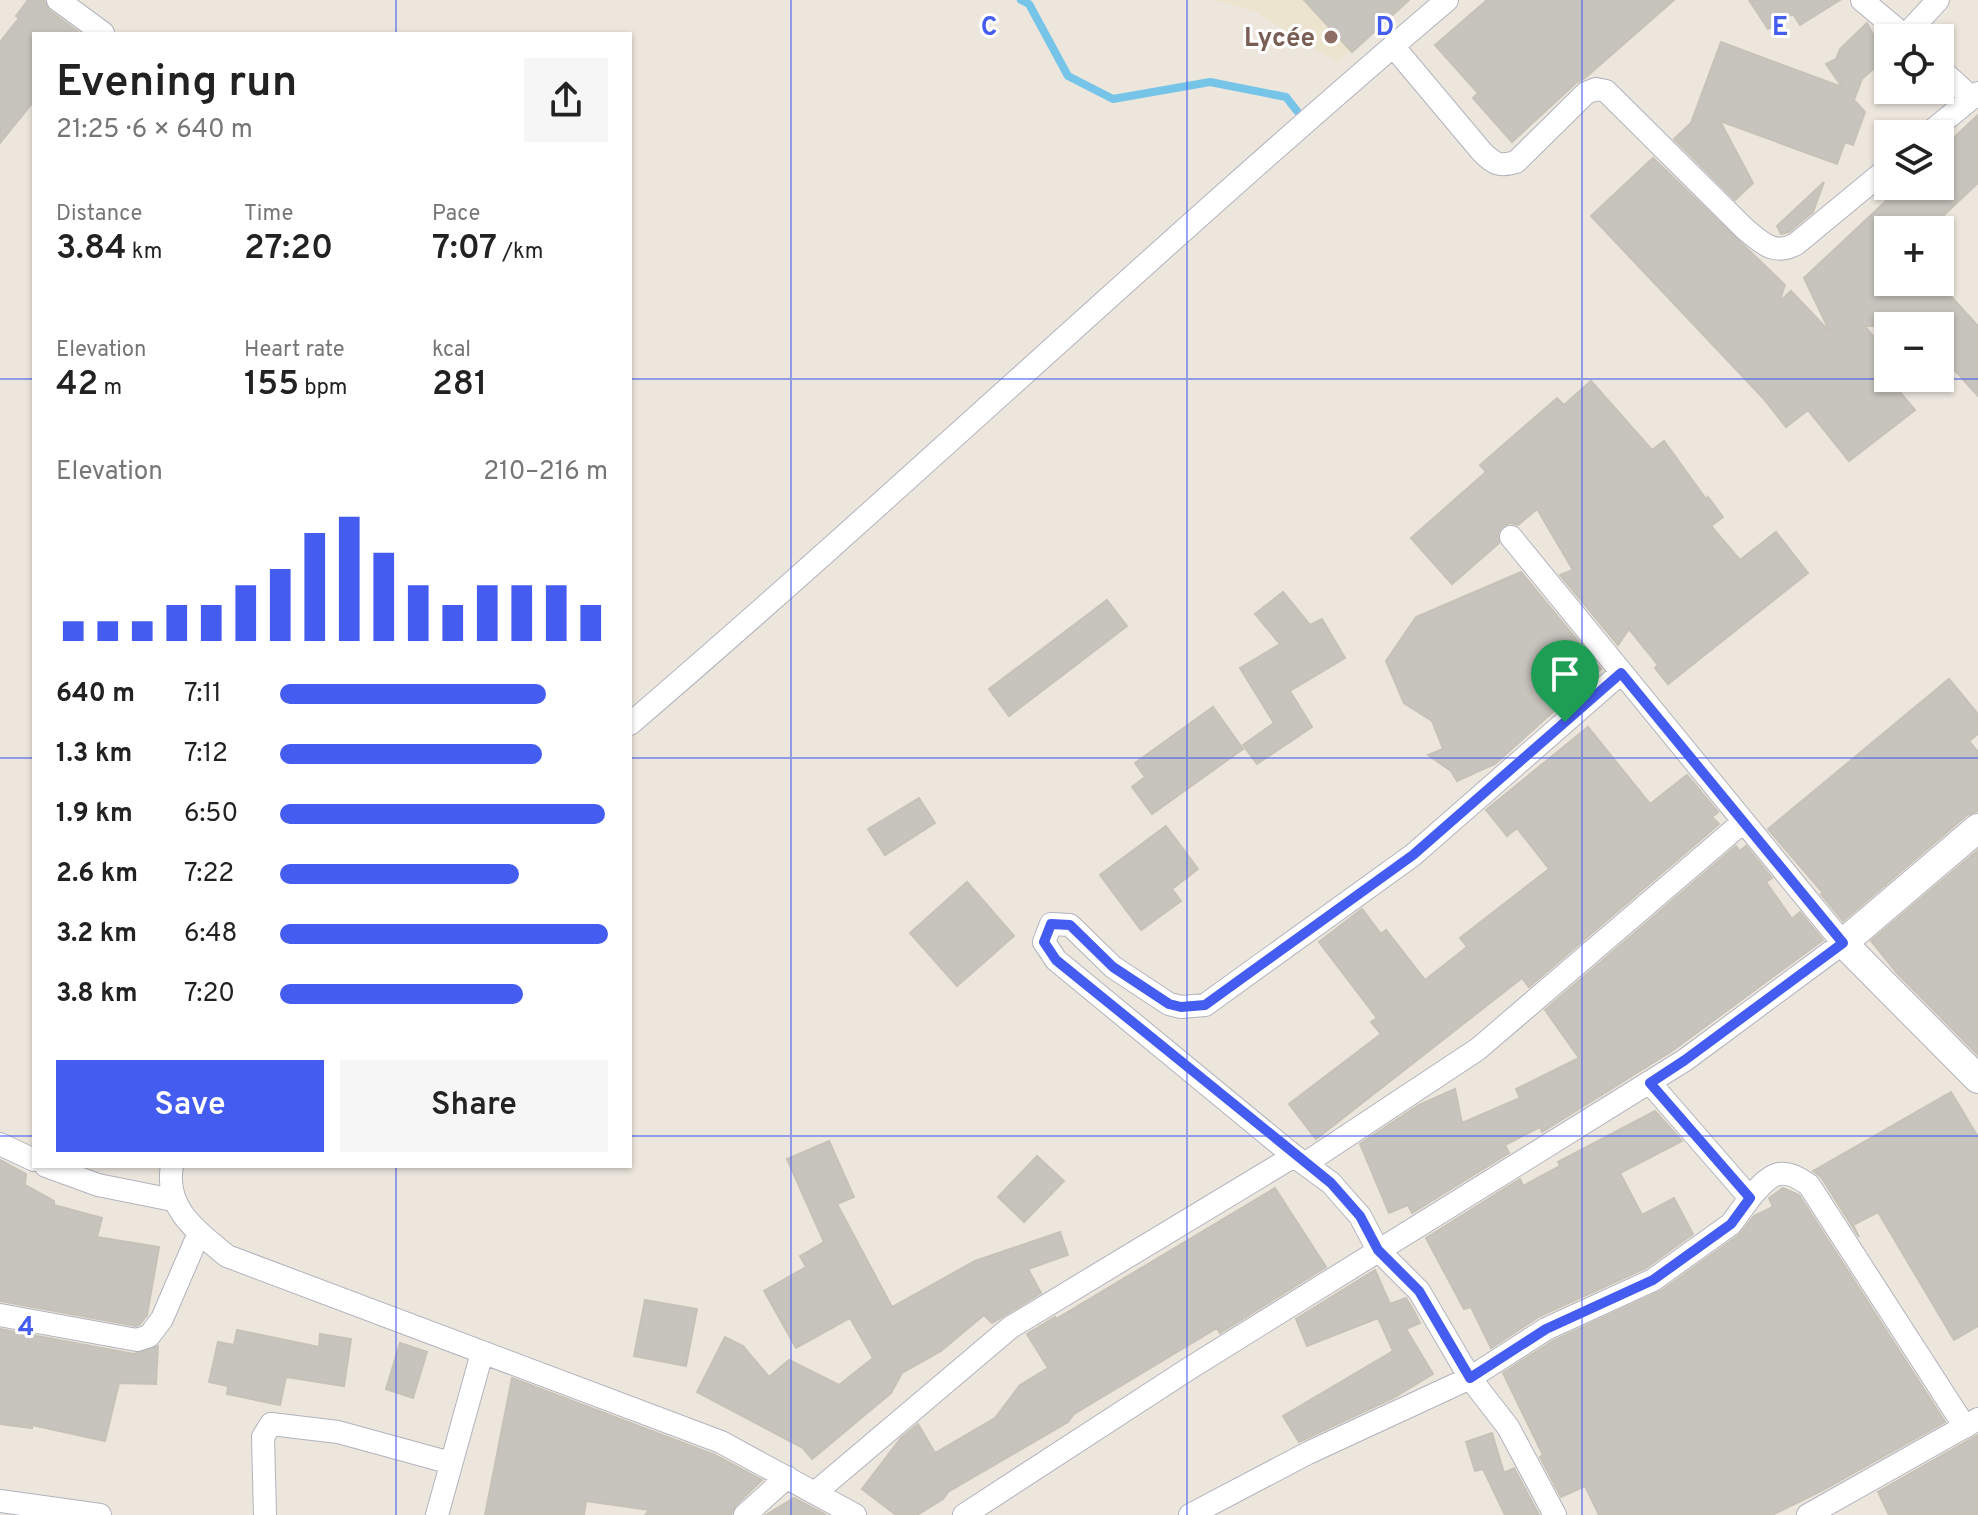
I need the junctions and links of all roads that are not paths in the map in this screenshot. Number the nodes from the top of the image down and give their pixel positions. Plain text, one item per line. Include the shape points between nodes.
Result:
1 (58, 0) edge
2 (1447, 0) edge
3 (1862, 0) edge
4 (1938, 0) edge
5 (1891, 24) edge
6 (1917, 24) edge
7 (102, 32) edge
8 (1393, 46) junction
9 (1954, 79) edge
10 (1975, 95) edge
11 (1945, 120) edge
12 (1874, 180) edge
13 (1511, 537) dead end
14 (1621, 673) junction
15 (632, 722) edge
16 (1743, 822) junction
17 (1978, 828) edge
18 (1843, 943) junction
19 (1977, 1077) edge
20 (1650, 1083) junction
21 (0, 1144) edge
22 (32, 1159) edge
23 (1300, 1159) junction
24 (51, 1168) edge
25 (172, 1168) edge
26 (1750, 1198) junction
27 (173, 1200) junction
28 (199, 1233) junction
29 (1378, 1250) junction
30 (0, 1315) edge
31 (482, 1353) junction
32 (1470, 1378) junction
33 (1971, 1423) edge
34 (451, 1463) junction
35 (787, 1477) junction
36 (816, 1492) junction
37 (0, 1501) edge
38 (100, 1515) edge
39 (265, 1515) edge
40 (437, 1515) edge
41 (745, 1515) edge
42 (855, 1515) edge
43 (964, 1515) edge
44 (1190, 1515) edge
45 (1555, 1515) edge
46 (1808, 1515) edge

1 - 7 street
2 - 8 street
3 - 5 street
4 - 6 street
8 - 12 street via 1482,152 1503,166 1516,162 1586,93 1606,91 1769,248 1796,244
8 - 15 street via 786,591
9 - 10 street
10 - 11 street
13 - 14 street
14 - 16 street
14 - 23 street via 1413,855 1205,1005 1169,1004 1113,967 1070,925 1051,924 1044,942 1056,960
16 - 18 street
16 - 23 street via 1478,1049
17 - 18 street
18 - 19 street
18 - 20 street
20 - 26 street
20 - 29 street
21 - 22 street
23 - 29 street via 1360,1216
23 - 36 street via 1011,1327
24 - 27 street via 98,1185
25 - 27 street
26 - 32 street via 1724,1230 1653,1280 1546,1329
26 - 33 street via 1778,1173 1797,1176 1809,1185
27 - 28 street
28 - 30 street via 162,1319 149,1336 137,1340
28 - 31 street via 227,1256 259,1270
29 - 32 street via 1419,1291
29 - 43 street
31 - 34 street
31 - 35 street via 721,1442
32 - 44 street
32 - 45 street via 1508,1427
33 - 46 street
34 - 39 street via 338,1432 271,1424 263,1437
34 - 40 street
35 - 36 street
35 - 41 street
36 - 42 street
37 - 38 street

